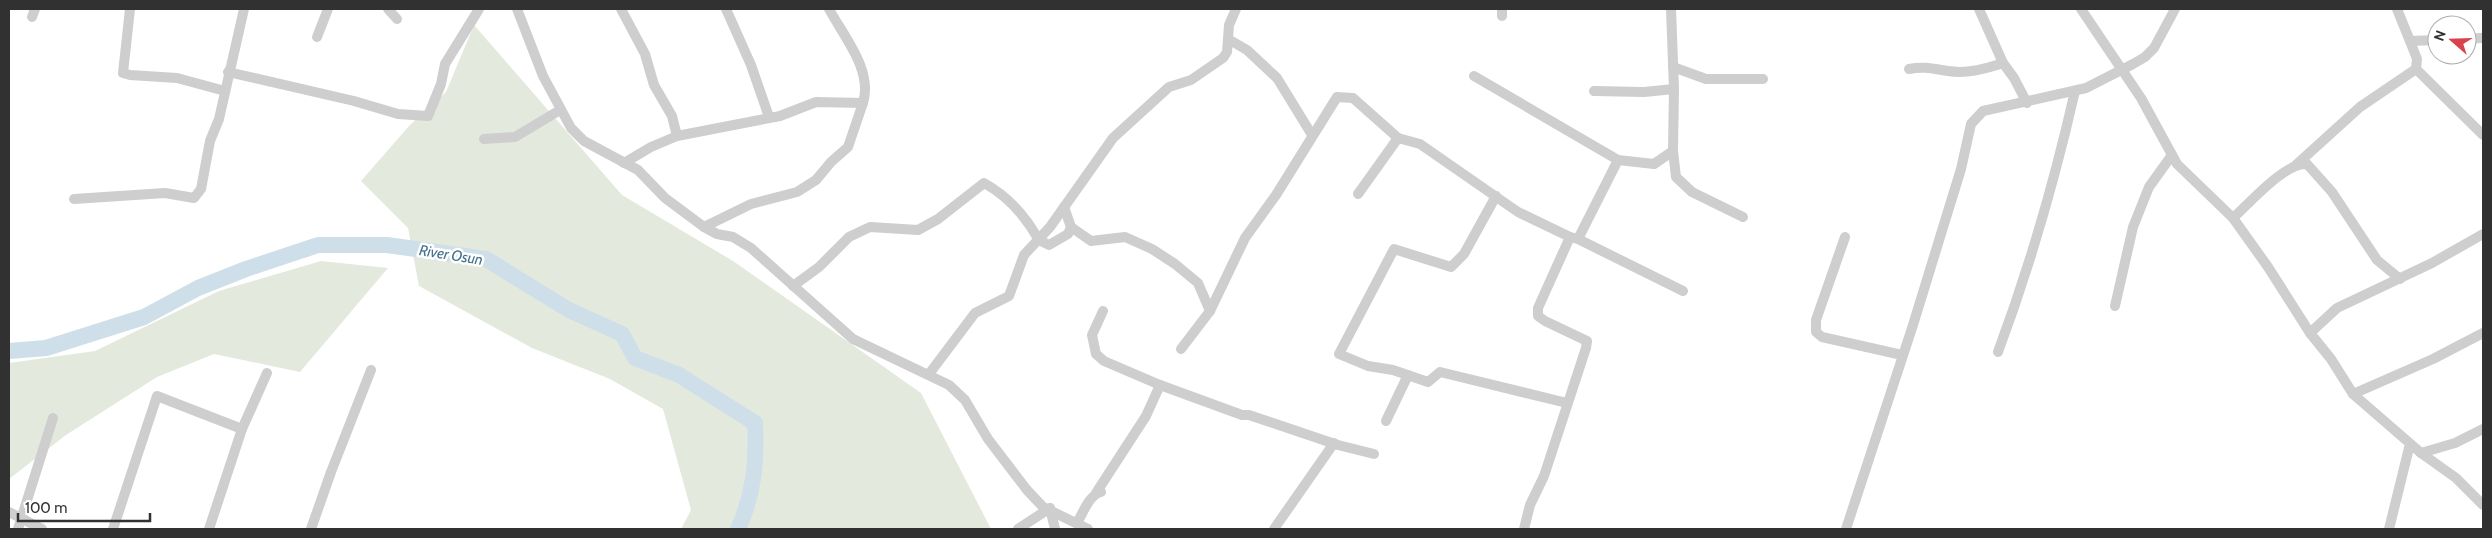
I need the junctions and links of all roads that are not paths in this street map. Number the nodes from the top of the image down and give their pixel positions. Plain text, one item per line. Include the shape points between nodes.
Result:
1 (130, 9) edge
2 (244, 9) edge
3 (328, 9) edge
4 (388, 9) edge
5 (479, 9) edge
6 (517, 9) edge
7 (621, 9) edge
8 (726, 9) edge
9 (829, 9) edge
10 (1236, 9) edge
11 (1671, 9) edge
12 (1979, 9) edge
13 (2081, 9) edge
14 (2175, 9) edge
15 (2398, 9) edge
16 (397, 19) dead end
17 (317, 37) dead end
18 (1228, 38) junction
19 (2477, 38) edge
20 (2481, 38) dead end
21 (2427, 40) edge
22 (2410, 41) junction
23 (2003, 63) junction
24 (1673, 67) junction
25 (2120, 68) junction
26 (1909, 69) dead end
27 (2416, 69) junction
28 (228, 72) junction
29 (1474, 76) dead end
30 (1762, 79) dead end
31 (1674, 89) junction
32 (224, 91) junction
33 (1594, 91) dead end
34 (2075, 91) junction
35 (863, 103) junction
36 (2027, 103) junction
37 (560, 110) junction
38 (769, 117) junction
39 (1312, 135) junction
40 (677, 136) junction
41 (2483, 136) edge
42 (1398, 138) junction
43 (484, 139) dead end
44 (1673, 151) junction
45 (2172, 155) junction
46 (1618, 160) junction
47 (624, 163) junction
48 (2296, 165) junction
49 (1358, 194) dead end
50 (1496, 196) junction
51 (74, 199) dead end
52 (1064, 207) junction
53 (1743, 217) dead end
54 (2233, 218) junction
55 (704, 227) junction
56 (1071, 228) junction
57 (2483, 234) edge
58 (1845, 237) dead end
59 (1574, 238) junction
60 (1038, 240) junction
61 (2400, 279) junction
62 (793, 286) junction
63 (1683, 291) dead end
64 (2115, 306) dead end
65 (1103, 311) dead end
66 (1210, 311) junction
67 (2310, 333) junction
68 (2483, 333) edge
69 (1181, 350) dead end
70 (1998, 352) dead end
71 (1902, 355) junction
72 (371, 370) dead end
73 (266, 373) dead end
74 (929, 374) junction
75 (1408, 376) junction
76 (1160, 385) junction
77 (2353, 394) junction
78 (1567, 403) junction
79 (53, 418) dead end
80 (1386, 421) dead end
81 (242, 429) junction
82 (2483, 429) edge
83 (1334, 443) junction
84 (2410, 444) junction
85 (2421, 453) junction
86 (1374, 454) dead end
87 (2483, 505) edge
88 (1050, 508) junction
89 (9, 512) edge
90 (1077, 523) junction
91 (20, 524) edge
92 (42, 529) edge
93 (113, 529) edge
94 (209, 529) edge
95 (312, 529) edge
96 (1018, 529) edge
97 (1055, 529) edge
98 (1088, 529) edge
99 (1274, 529) edge
100 (1524, 529) edge
101 (1846, 529) edge
102 (2389, 529) edge

1 - 32 street via 123,73 177,78
2 - 28 street
3 - 17 street
4 - 16 street
5 - 28 street via 446,64 428,116 398,114
6 - 37 street
7 - 40 street via 645,54 654,85 672,116
8 - 38 street via 751,65
9 - 35 street via 859,58 867,90
10 - 18 street
11 - 24 street
12 - 23 street
13 - 25 street
14 - 25 street via 2154,48 2145,57
15 - 22 street
18 - 39 street via 1247,50 1277,78
18 - 52 street via 1227,52 1216,65 1191,80 1169,87 1113,138
19 - 20 street
21 - 22 street
22 - 27 street
23 - 26 street via 1976,71 1949,72 1920,66
23 - 36 street
24 - 30 street via 1706,79
24 - 31 street
25 - 34 street
25 - 45 street via 2141,98
27 - 41 street
27 - 48 street via 2360,107
28 - 32 street
29 - 46 street
31 - 33 street
31 - 44 street
32 - 51 street via 200,189 194,198 165,193
34 - 36 street
34 - 70 street via 2044,212
35 - 38 street via 816,102
35 - 55 street via 848,147 816,180 797,192 751,204
36 - 71 street via 1983,111 1971,124 1961,169
37 - 43 street via 514,137
37 - 47 street via 584,141
38 - 40 street
39 - 42 street via 1338,97 1353,98
39 - 66 street via 1276,195 1245,238
40 - 47 street
42 - 49 street
42 - 50 street via 1420,144
44 - 46 street via 1654,164
44 - 53 street via 1676,177 1684,187
45 - 54 street via 2194,182
45 - 64 street via 2149,187 2136,219
46 - 59 street
47 - 55 street via 638,170 665,198
48 - 54 street via 2265,187
48 - 61 street via 2311,167 2332,192 2377,260
50 - 59 street via 1518,212
50 - 75 street via 1464,254 1451,267 1394,249 1339,354 1368,366
52 - 56 street
52 - 60 street
54 - 67 street
55 - 62 street via 733,237 751,248
56 - 60 street via 1068,234 1050,245
56 - 66 street via 1091,241 1125,237 1152,249 1198,283
57 - 61 street
58 - 71 street via 1816,320 1816,332 1822,338
59 - 63 street
59 - 78 street via 1538,308 1538,316 1545,321 1586,341
60 - 62 street via 1014,206 984,183 938,219 918,230 870,227 849,237
60 - 74 street via 1024,255 1009,296 975,313
61 - 67 street via 2337,308
62 - 74 street via 853,339
65 - 76 street via 1092,335 1096,354 1104,361
66 - 69 street
67 - 77 street via 2332,359
68 - 77 street
71 - 101 street
72 - 95 street
73 - 81 street
74 - 88 street via 949,385 965,400 1010,469 1043,507
75 - 78 street via 1428,382 1440,372
75 - 80 street
76 - 83 street via 1242,415
76 - 90 street via 1146,416 1100,492
77 - 84 street
78 - 100 street
79 - 91 street
81 - 93 street via 157,396
81 - 94 street
82 - 85 street via 2455,443
83 - 86 street
83 - 99 street
84 - 85 street
84 - 102 street
85 - 87 street via 2456,478
88 - 90 street
88 - 96 street
88 - 97 street
89 - 91 street
90 - 98 street
91 - 92 street

